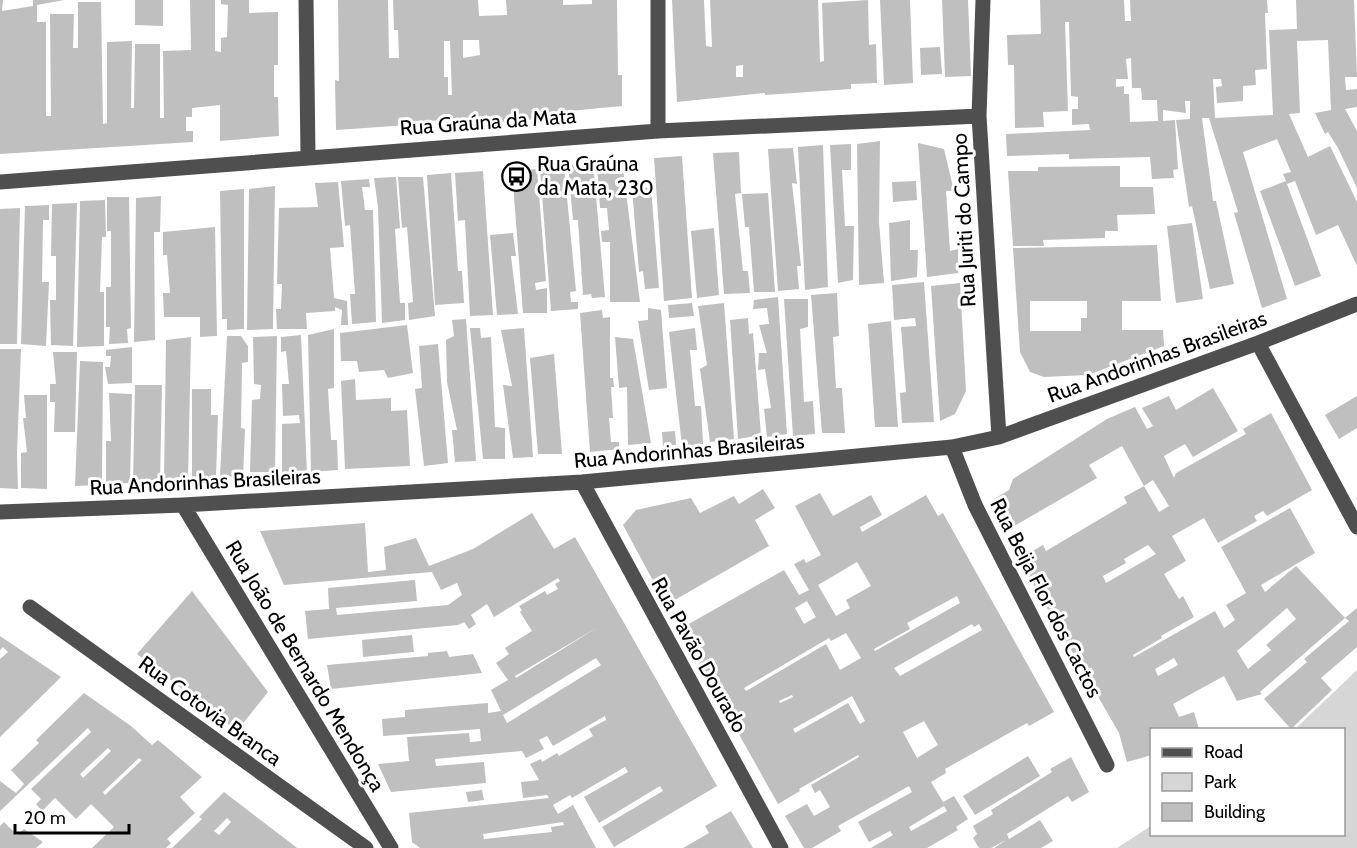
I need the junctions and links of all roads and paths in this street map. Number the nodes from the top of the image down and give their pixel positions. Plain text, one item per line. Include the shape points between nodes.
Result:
1 (306, 0) edge
2 (658, 0) edge
3 (983, 0) edge
4 (979, 116) junction
5 (658, 130) junction
6 (308, 156) junction
7 (0, 182) edge
8 (1357, 304) edge
9 (1258, 343) junction
10 (999, 437) junction
11 (951, 447) junction
12 (582, 482) junction
13 (183, 505) junction
14 (0, 512) edge
15 (1357, 526) edge
16 (30, 607) dead end
17 (1107, 765) dead end
18 (366, 848) edge
19 (391, 848) edge
20 (781, 848) edge

1 - 6 street
2 - 5 street
3 - 4 street, Rua Juriti do Campo
4 - 5 street, Rua Graúna da Mata
4 - 10 street, Rua Juriti do Campo
5 - 6 street, Rua Graúna da Mata
6 - 7 street, Rua Graúna da Mata
8 - 9 street, Rua Andorinhas Brasileiras
9 - 10 street, Rua Andorinhas Brasileiras
9 - 15 street
10 - 11 street, Rua Andorinhas Brasileiras
11 - 12 street, Rua Andorinhas Brasileiras
11 - 17 street, Rua Beija Flor dos Cactos via 975,505
12 - 13 street, Rua Andorinhas Brasileiras
12 - 20 street, Rua Pavão Dourado
13 - 14 street, Rua Andorinhas Brasileiras
13 - 19 street, Rua João de Bernardo Mendonça
16 - 18 street, Rua Cotovia Branca

